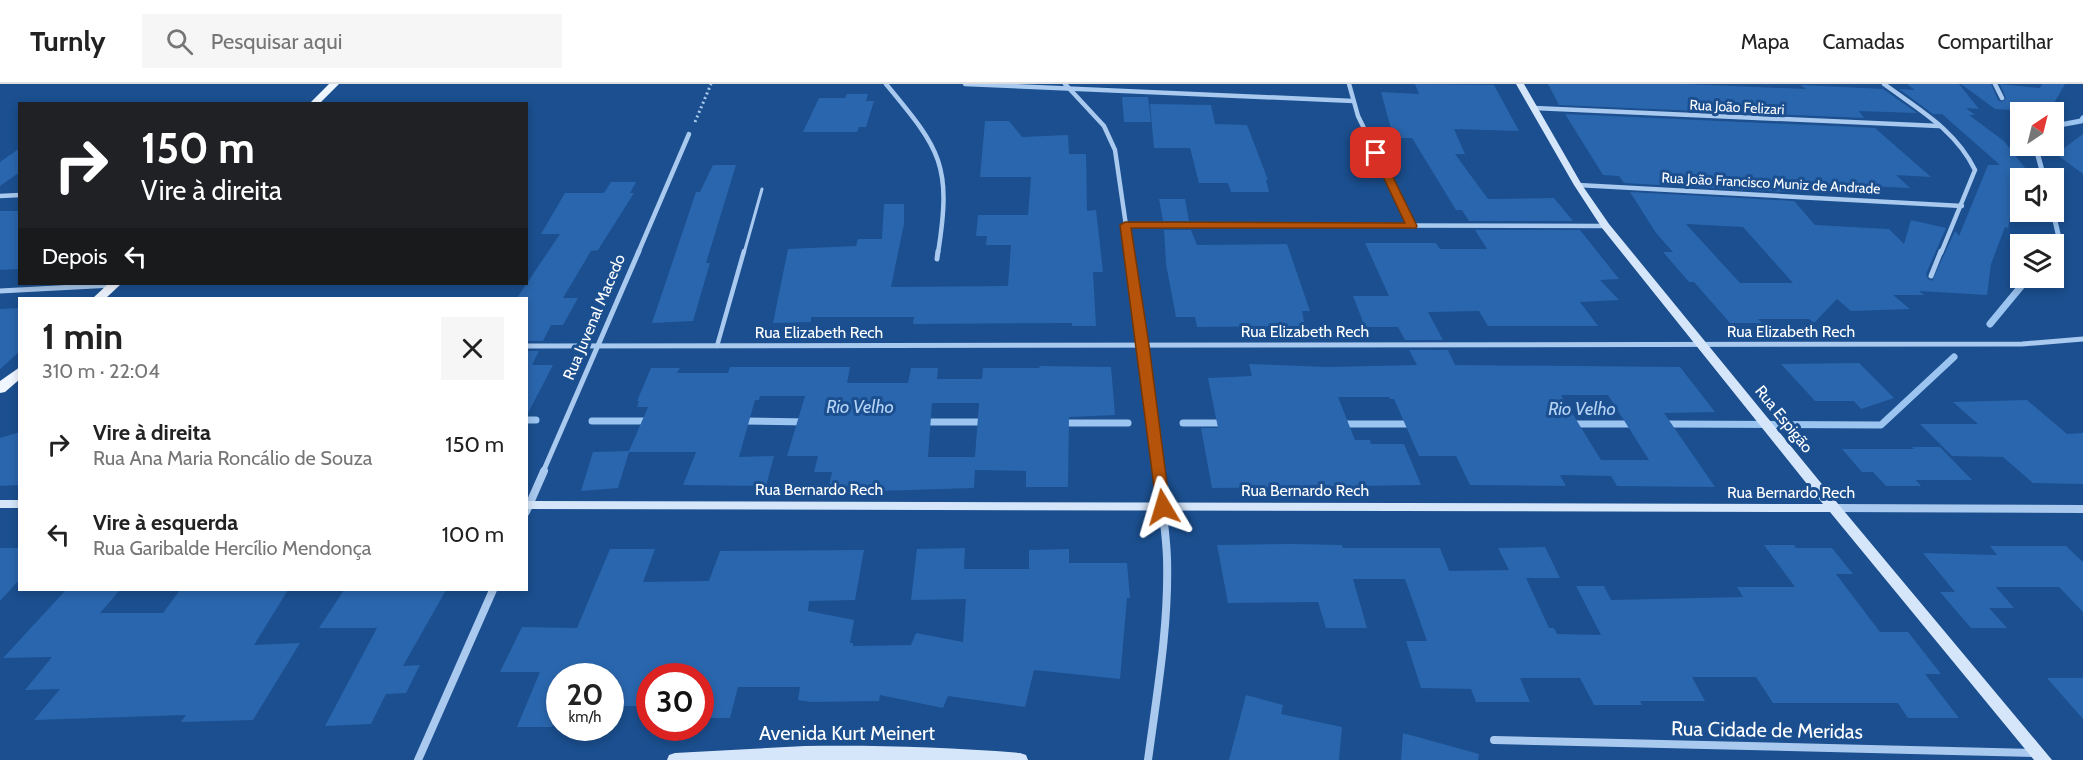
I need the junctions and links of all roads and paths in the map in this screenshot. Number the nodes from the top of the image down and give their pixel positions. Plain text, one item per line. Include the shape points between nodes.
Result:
1 (334, 84) edge
2 (711, 84) edge
3 (886, 84) edge
4 (965, 84) edge
5 (1348, 84) edge
6 (1520, 84) edge
7 (1884, 84) edge
8 (1995, 84) edge
9 (1067, 86) edge
10 (2002, 98) dead end
11 (1353, 101) junction
12 (314, 102) edge
13 (1534, 108) junction
14 (1939, 126) junction
15 (689, 134) joint
16 (1578, 185) junction
17 (762, 189) dead end
18 (0, 195) edge
19 (18, 195) edge
20 (1962, 206) junction
21 (1125, 225) junction
22 (1412, 226) junction
23 (1605, 226) junction
24 (938, 259) dead end
25 (1931, 276) dead end
26 (98, 285) edge
27 (113, 285) edge
28 (0, 291) edge
29 (100, 297) edge
30 (2083, 339) edge
31 (1700, 344) junction
32 (1143, 345) junction
33 (528, 346) edge
34 (597, 346) junction
35 (717, 346) junction
36 (18, 373) edge
37 (0, 389) edge
38 (0, 504) edge
39 (18, 504) edge
40 (528, 505) edge
41 (528, 507) edge
42 (1163, 507) junction
43 (1834, 508) junction
44 (2083, 509) edge
45 (492, 591) edge
46 (1494, 740) dead end
47 (918, 756) edge
48 (2041, 757) edge
49 (418, 760) edge
50 (675, 760) edge
51 (1020, 760) edge
52 (1148, 760) edge

1 - 12 main road
2 - 15 path
3 - 24 street via 928,138 940,164 944,192
4 - 9 street
5 - 11 street
6 - 13 main road, Rua Espigão
7 - 14 street
8 - 10 street
9 - 11 street
9 - 21 street via 1096,115 1110,137
11 - 22 street
13 - 14 street, Rua João Felizari
13 - 16 main road, Rua Espigão
14 - 20 street via 1967,152 1975,170
15 - 34 street, Rua Juvenal Macedo
16 - 20 street, Rua João Francisco Muniz de Andrade
16 - 23 main road, Rua Espigão
17 - 35 lane
18 - 19 street
20 - 25 street
21 - 22 street
21 - 32 street
22 - 23 street
23 - 31 main road, Rua Espigão
26 - 28 street
27 - 29 main road
30 - 31 street, Rua Elizabeth Rech via 2022,344
31 - 32 street, Rua Elizabeth Rech
31 - 43 main road, Rua Espigão
32 - 35 street, Rua Elizabeth Rech
32 - 42 street
33 - 34 street, Rua Elizabeth Rech
34 - 35 street, Rua Elizabeth Rech
34 - 40 street, Rua Juvenal Macedo
36 - 37 main road
38 - 39 main road
41 - 42 main road, Rua Bernardo Rech
42 - 43 main road, Rua Bernardo Rech
42 - 52 street via 1165,638
43 - 44 street, Rua Bernardo Rech
43 - 48 main road, Rua Espigão
45 - 49 street
46 - 48 street, Rua Cidade de Meridas
47 - 50 main road, Avenida Kurt Meinert via 820,751
47 - 51 main road, Avenida Kurt Meinert

